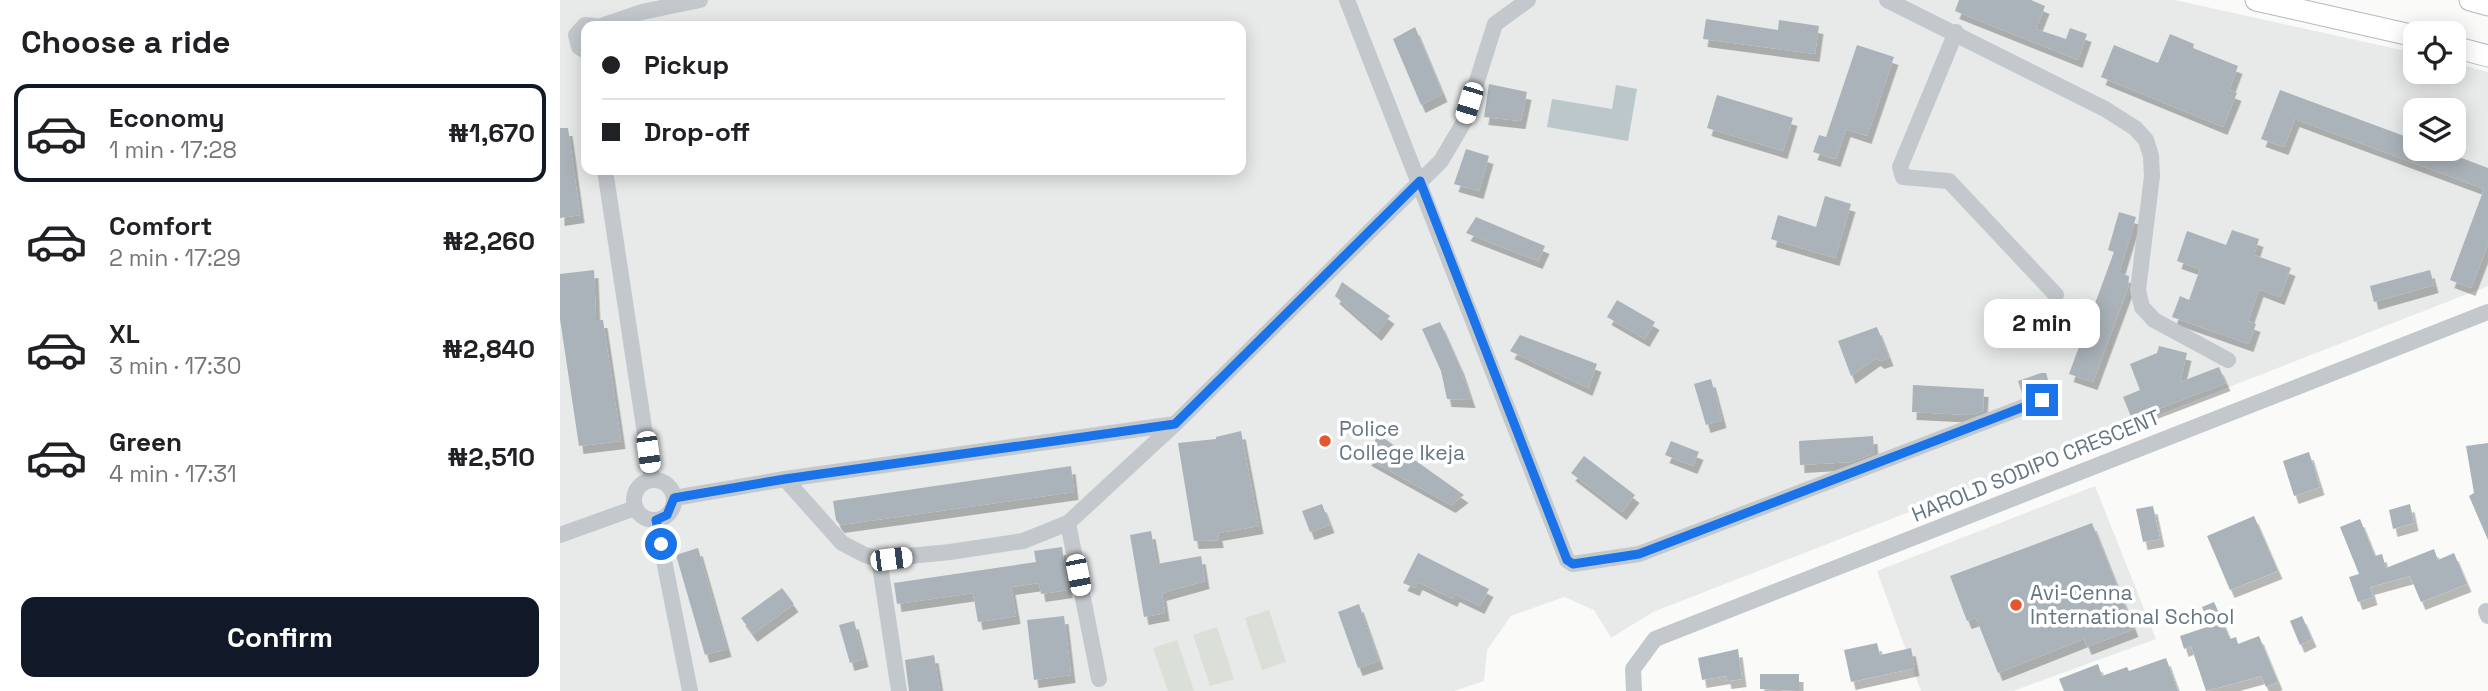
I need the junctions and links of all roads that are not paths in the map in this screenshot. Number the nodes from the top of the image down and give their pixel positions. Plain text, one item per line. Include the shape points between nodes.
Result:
1 (700, 0) edge
2 (1348, 0) edge
3 (1528, 0) edge
4 (1887, 0) edge
5 (2470, 0) edge
6 (2259, 1) edge
7 (2488, 5) edge
8 (616, 21) edge
9 (1956, 32) junction
10 (568, 33) edge
11 (2403, 33) edge
12 (581, 48) edge
13 (2466, 50) edge
14 (2488, 56) edge
15 (606, 175) edge
16 (1420, 181) junction
17 (2056, 295) dead end
18 (2488, 312) edge
19 (2228, 360) dead end
20 (2042, 400) dead end
21 (1175, 424) junction
22 (785, 479) junction
23 (652, 480) junction
24 (674, 498) junction
25 (635, 508) junction
26 (656, 520) junction
27 (1068, 523) junction
28 (560, 535) edge
29 (879, 559) junction
30 (1099, 679) dead end
31 (691, 690) edge
32 (899, 691) edge
33 (1634, 691) edge

1 - 8 street
2 - 16 street
3 - 16 street via 1495,24 1455,142
4 - 9 street
5 - 7 main road
6 - 11 main road
9 - 17 street via 1900,167 1903,177 1949,181
9 - 19 street via 2105,109 2146,140 2152,176 2138,290 2142,307 2154,320
10 - 12 street
13 - 14 main road
15 - 23 street
16 - 20 street via 1567,560 1573,564 1639,554
16 - 21 street
18 - 33 street, HAROLD SODIPO CRESCENT via 1655,639 1633,669
21 - 22 street
21 - 27 street
22 - 24 street
22 - 29 street via 842,543
23 - 24 street via 664,482
23 - 25 street via 636,489
24 - 26 street via 667,515
25 - 26 street via 643,517
25 - 28 street
26 - 31 street
27 - 29 street via 1023,541
27 - 30 street
29 - 32 street

